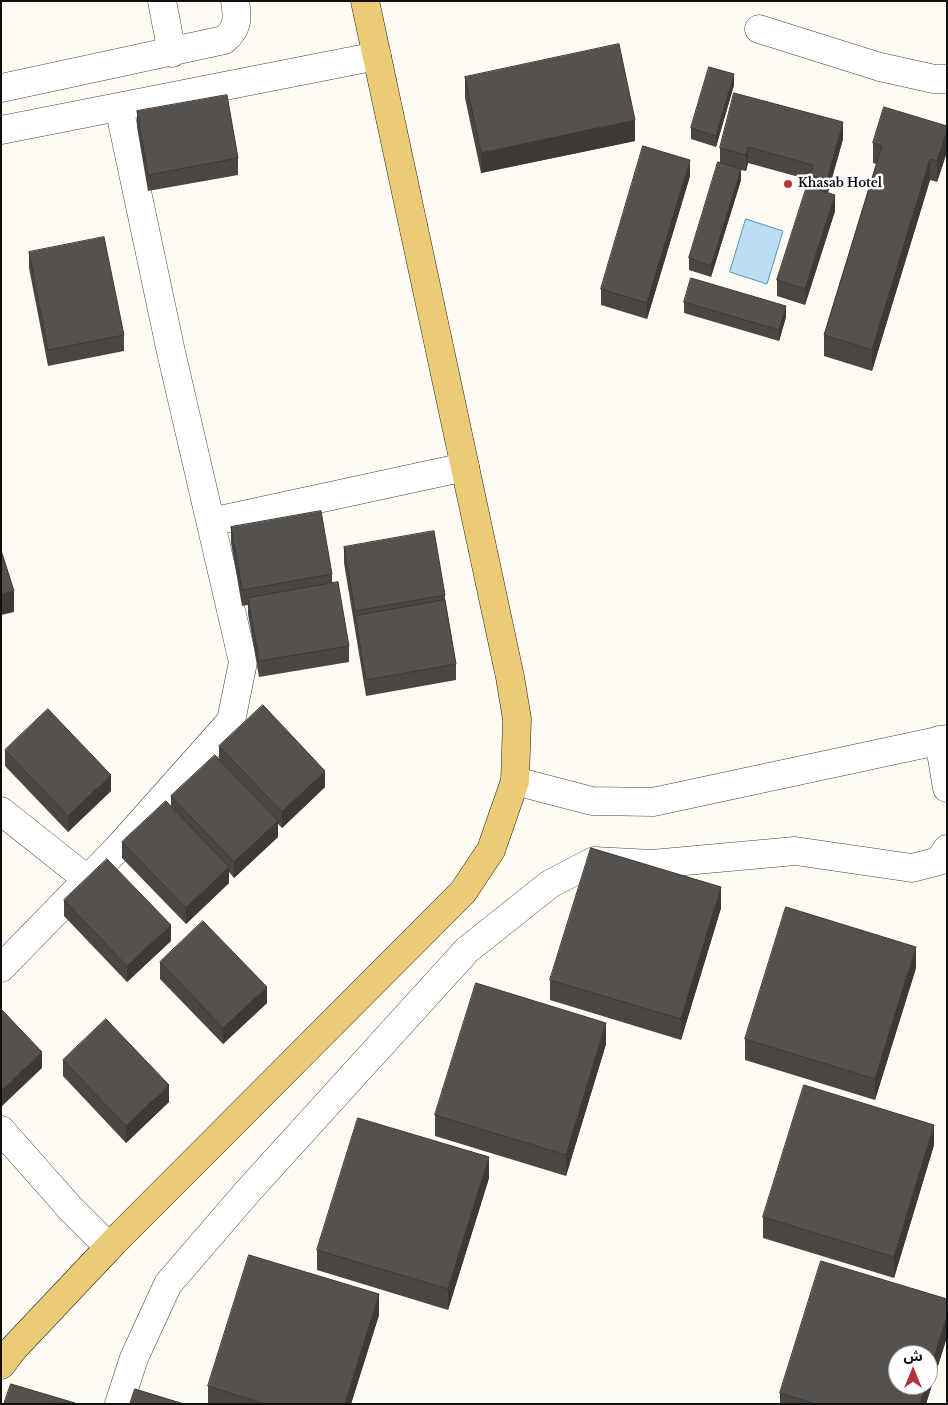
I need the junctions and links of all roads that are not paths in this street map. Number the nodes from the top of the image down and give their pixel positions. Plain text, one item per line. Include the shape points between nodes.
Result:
1 (162, 1) edge
2 (234, 1) edge
3 (365, 1) edge
4 (759, 29) dead end
5 (172, 53) junction
6 (377, 56) junction
7 (947, 79) edge
8 (1, 88) edge
9 (119, 107) junction
10 (1, 130) edge
11 (465, 467) junction
12 (211, 522) junction
13 (943, 740) edge
14 (515, 781) junction
15 (947, 788) edge
16 (1, 811) edge
17 (947, 849) edge
18 (88, 880) junction
19 (1, 968) edge
20 (1, 1130) edge
21 (109, 1247) junction
22 (1, 1365) edge
23 (120, 1404) edge

1 - 5 street
2 - 5 street via 238,17 236,26 224,40
3 - 6 main road
4 - 7 street via 880,67
5 - 8 street
6 - 9 street
6 - 11 main road
9 - 10 street
9 - 12 street
11 - 12 street
11 - 14 main road via 517,719
12 - 18 street via 243,662 231,721
13 - 14 street via 653,802 592,801
13 - 15 street
14 - 21 main road via 491,850 463,892
16 - 18 street
17 - 23 street via 939,861 912,868 795,851 652,864 594,861 550,884 466,950 168,1284 134,1358
18 - 19 street
20 - 21 street
21 - 22 main road

